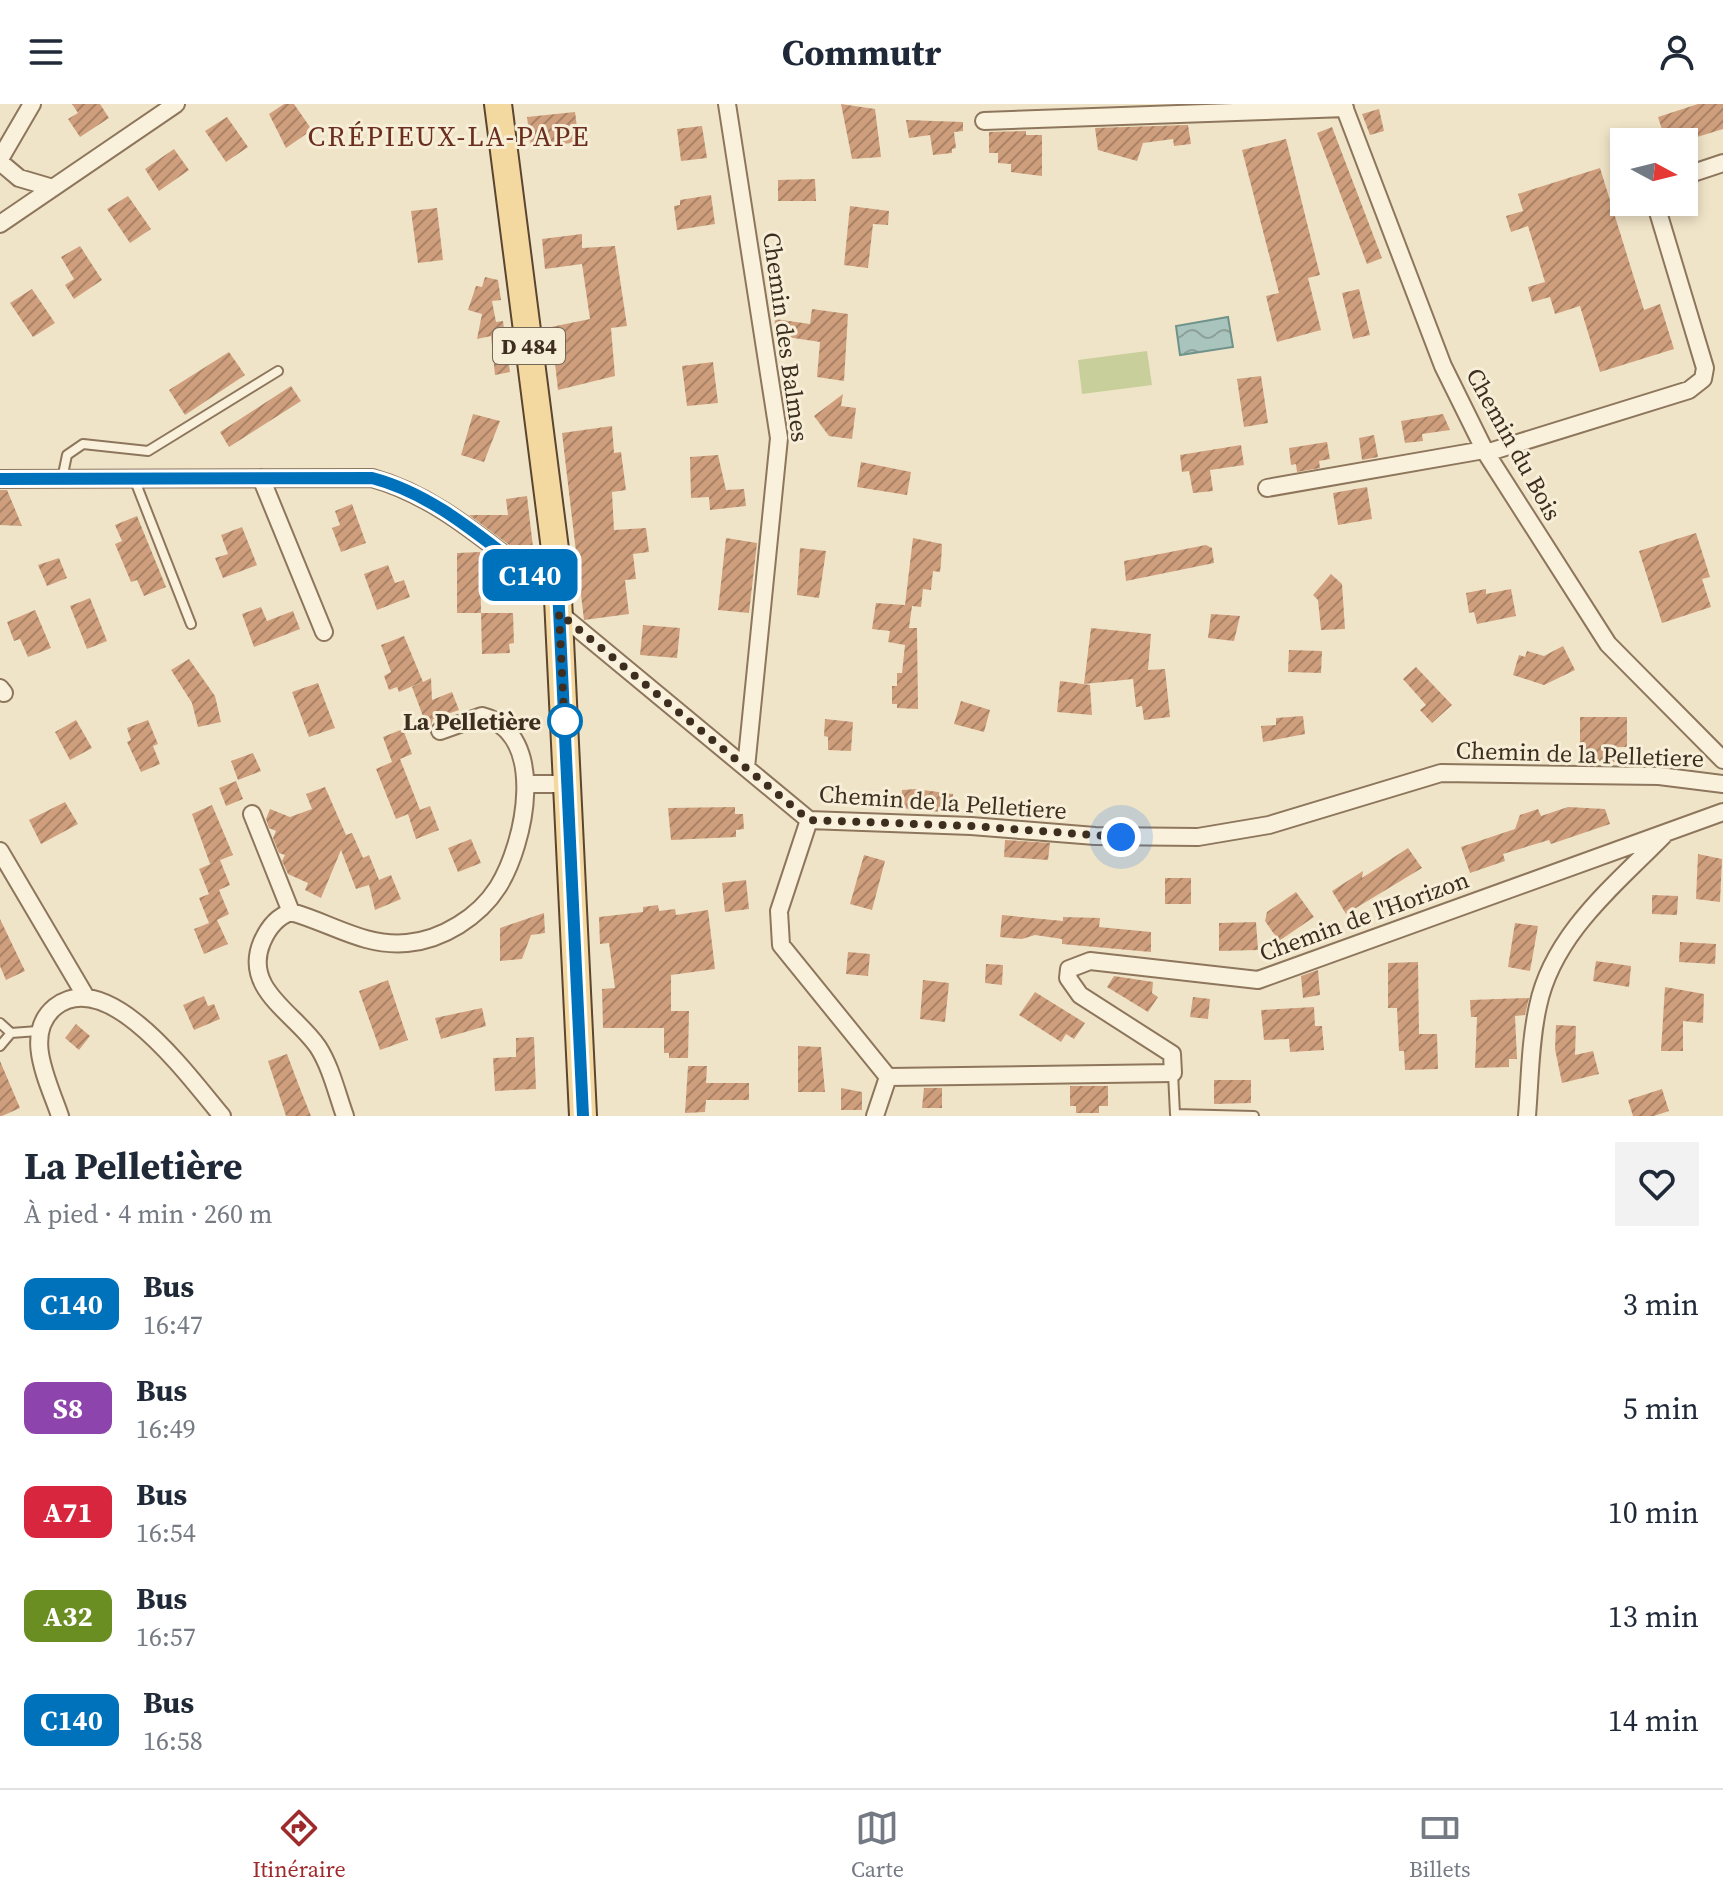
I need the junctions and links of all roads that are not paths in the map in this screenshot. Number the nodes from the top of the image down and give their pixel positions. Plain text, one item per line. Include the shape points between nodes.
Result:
1 (32, 104) edge
2 (176, 104) edge
3 (498, 104) edge
4 (727, 104) edge
5 (1344, 106) edge
6 (984, 121) dead end
7 (0, 161) edge
8 (1723, 163) edge
9 (1698, 171) edge
10 (53, 188) junction
11 (1659, 216) edge
12 (0, 224) edge
13 (278, 371) dead end
14 (1485, 452) junction
15 (261, 478) junction
16 (0, 479) edge
17 (61, 480) junction
18 (135, 481) junction
19 (1267, 488) dead end
20 (558, 600) junction
21 (191, 624) dead end
22 (324, 632) dead end
23 (440, 731) dead end
24 (1723, 760) edge
25 (746, 768) junction
26 (527, 784) junction
27 (568, 784) junction
28 (1723, 784) edge
29 (1723, 812) edge
30 (252, 814) dead end
31 (809, 820) junction
32 (1668, 832) junction
33 (0, 851) edge
34 (291, 912) junction
35 (86, 997) junction
36 (0, 1023) edge
37 (38, 1031) junction
38 (11, 1033) junction
39 (0, 1046) edge
40 (1173, 1073) junction
41 (888, 1077) junction
42 (1526, 1115) edge
43 (60, 1116) edge
44 (222, 1116) edge
45 (345, 1116) edge
46 (583, 1116) edge
47 (875, 1116) edge
48 (1254, 1116) edge

1 - 7 street
2 - 10 street
3 - 20 main road, D 484
4 - 25 street, Chemin des Balmes via 779,438
5 - 6 street
5 - 14 street, Chemin du Bois via 1443,366
7 - 10 street via 19,178
8 - 9 street
10 - 12 street
11 - 14 street via 1705,368 1703,379 1689,390
13 - 17 lane via 148,451 83,444 67,455
14 - 19 street
14 - 24 street, Chemin du Bois via 1608,644
15 - 18 street, Chemin de la Pelletiere
15 - 20 street, Chemin de la Pelletiere via 346,475 405,487
15 - 22 street
16 - 17 street, Chemin de la Pelletiere
17 - 18 street, Chemin de la Pelletiere
18 - 21 lane
20 - 25 street, Chemin de la Pelletiere
20 - 27 main road, D 484
23 - 26 street via 482,716 495,720 515,743
25 - 31 street, Chemin de la Pelletiere
26 - 27 street
26 - 34 street via 519,830 497,889 447,932 429,940 385,944
27 - 46 main road, D 484
28 - 31 street, Chemin de la Pelletiere via 1659,776 1441,773 1269,825 1198,837
29 - 32 street, Chemin de l'Horizon
30 - 34 street
31 - 41 street via 779,911 781,945
32 - 40 street, Chemin de l'Horizon via 1258,980 1090,961 1069,969 1068,978 1080,995 1172,1054
32 - 42 street via 1580,921 1558,952 1538,1005
33 - 35 street
34 - 45 street via 267,931 257,955 257,975 321,1051
35 - 37 street via 64,1001 45,1015
35 - 44 street via 153,1036
36 - 38 lane
37 - 38 lane
37 - 43 street
38 - 39 lane
40 - 41 street
40 - 48 lane via 1175,1114
41 - 47 street

